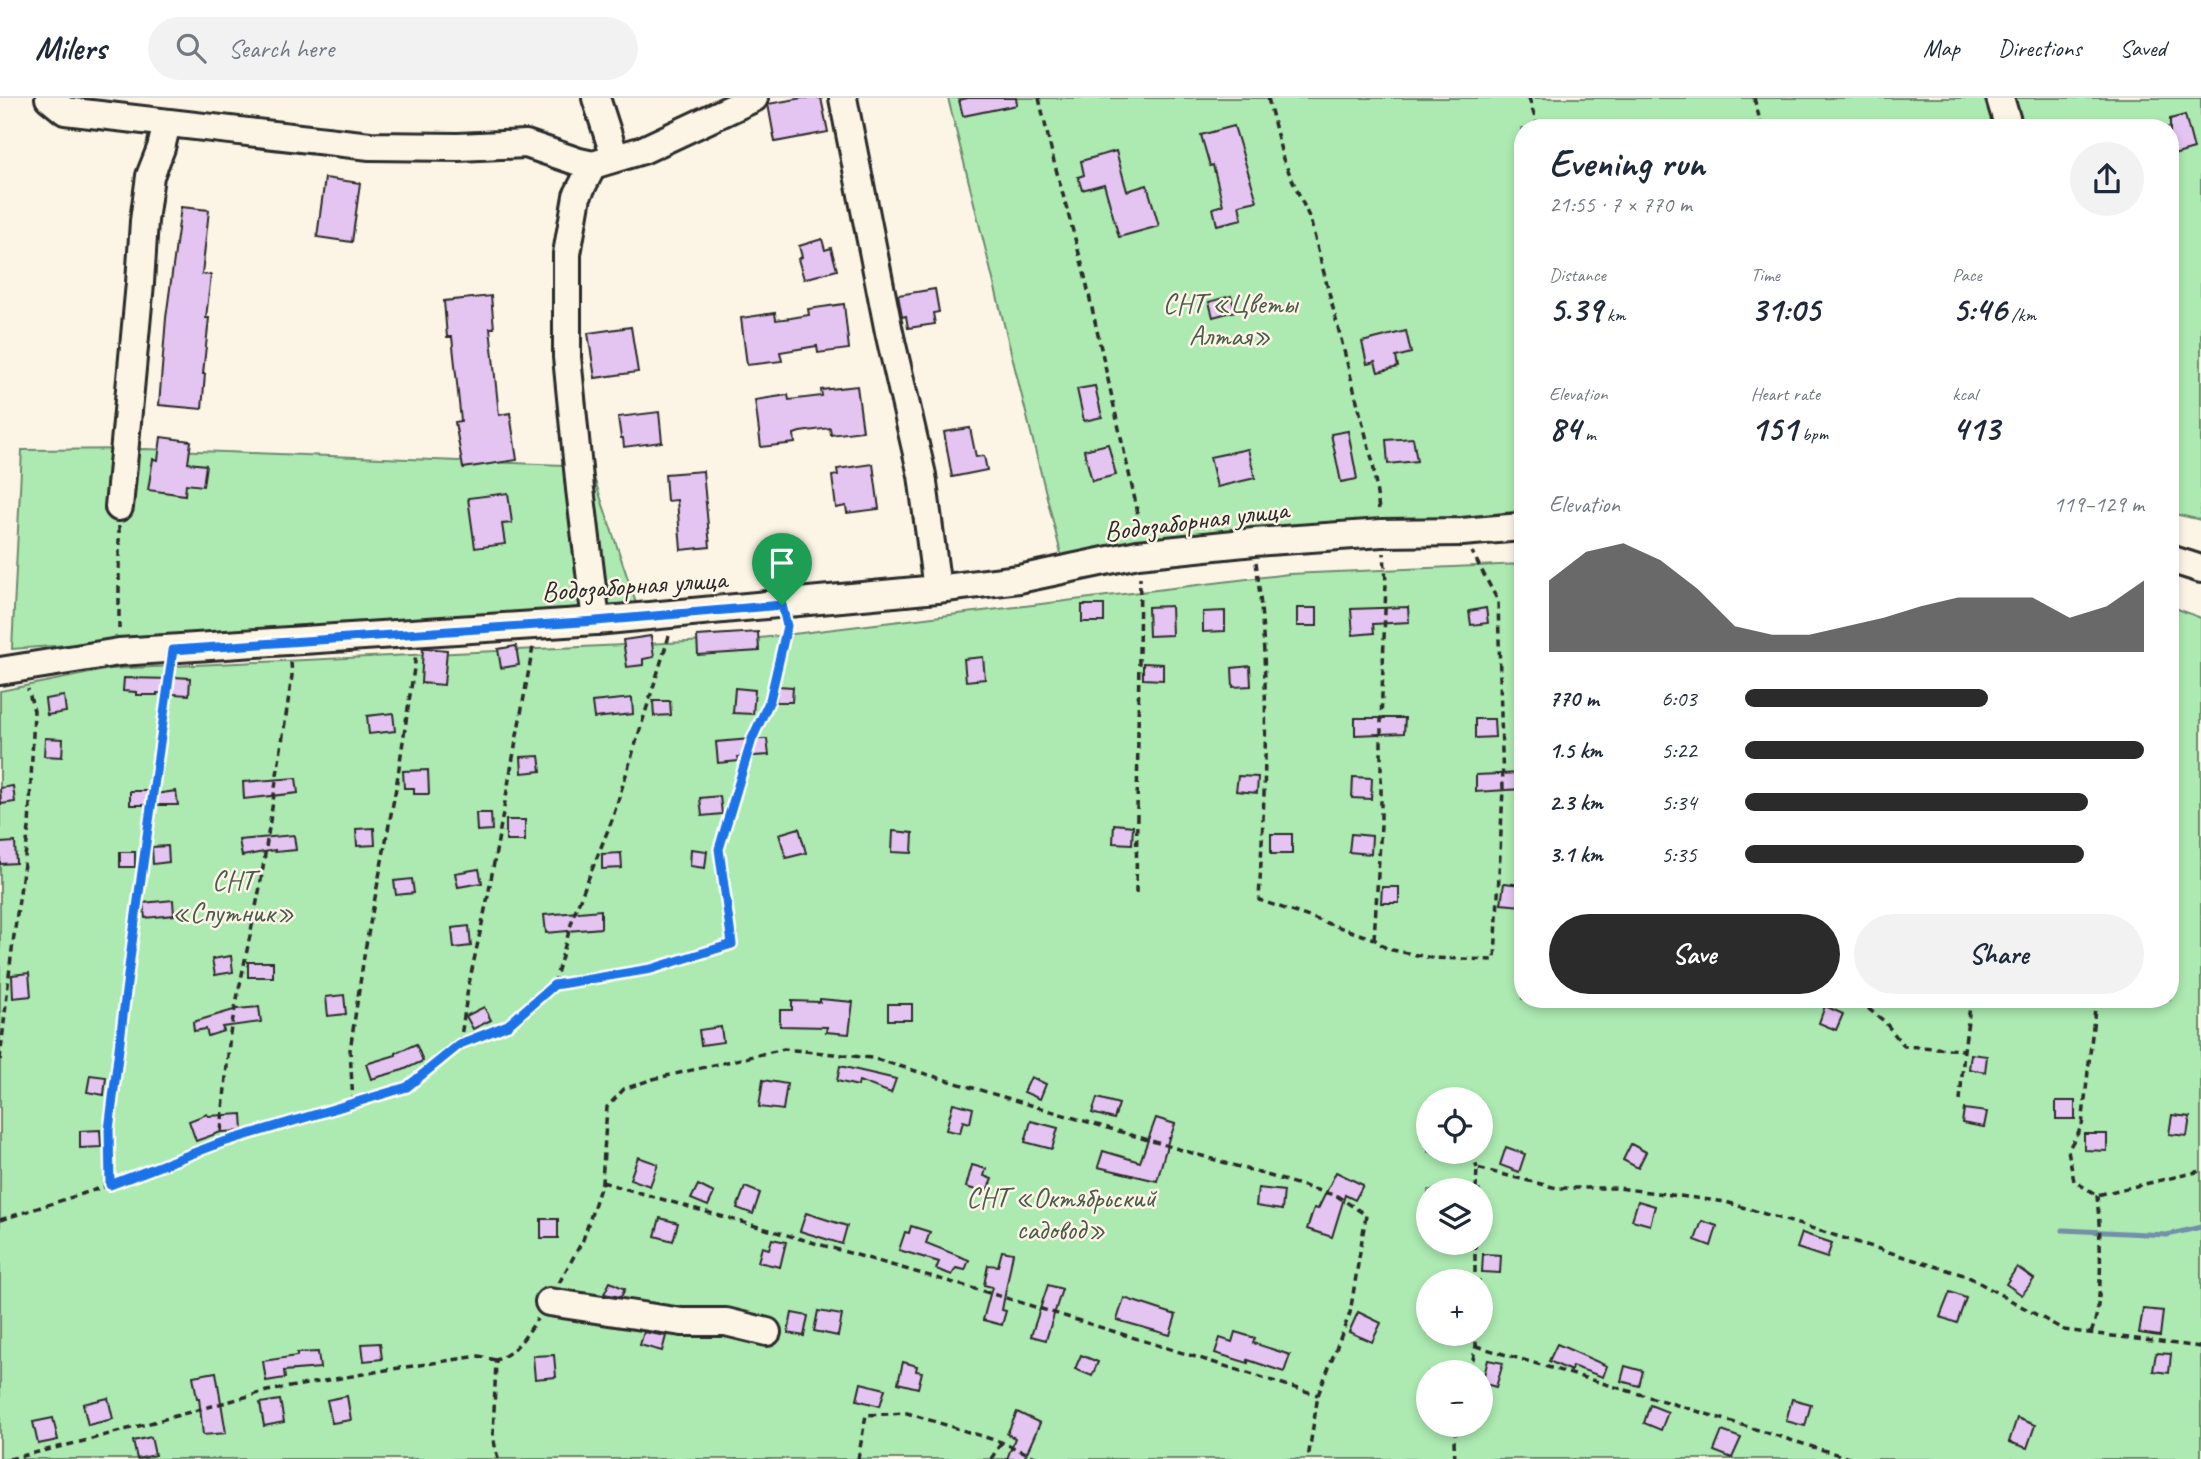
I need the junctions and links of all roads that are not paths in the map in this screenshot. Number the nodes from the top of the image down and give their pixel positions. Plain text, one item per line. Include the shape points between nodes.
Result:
1 (48, 98) edge
2 (596, 98) edge
3 (754, 98) edge
4 (844, 98) edge
5 (2000, 98) edge
6 (2006, 119) edge
7 (167, 123) junction
8 (604, 161) junction
9 (119, 507) road end
10 (1514, 528) edge
11 (2179, 562) edge
12 (2201, 569) edge
13 (937, 589) junction
14 (596, 621) junction
15 (11, 669) edge
16 (549, 1302) road end
17 (767, 1332) dead end

1 - 7 street via 65,111
2 - 8 street
3 - 8 street via 643,150
4 - 13 street via 922,475
5 - 6 street
7 - 8 street via 370,146 526,144 579,162
7 - 9 street via 150,176 144,221
8 - 14 street via 578,196 567,254 567,357
10 - 13 street, Водозаборная улица via 1382,533 1138,554 1019,579
11 - 12 street
13 - 14 street, Водозаборная улица
14 - 15 street, Водозаборная улица via 120,652
16 - 17 street via 682,1322 726,1322

